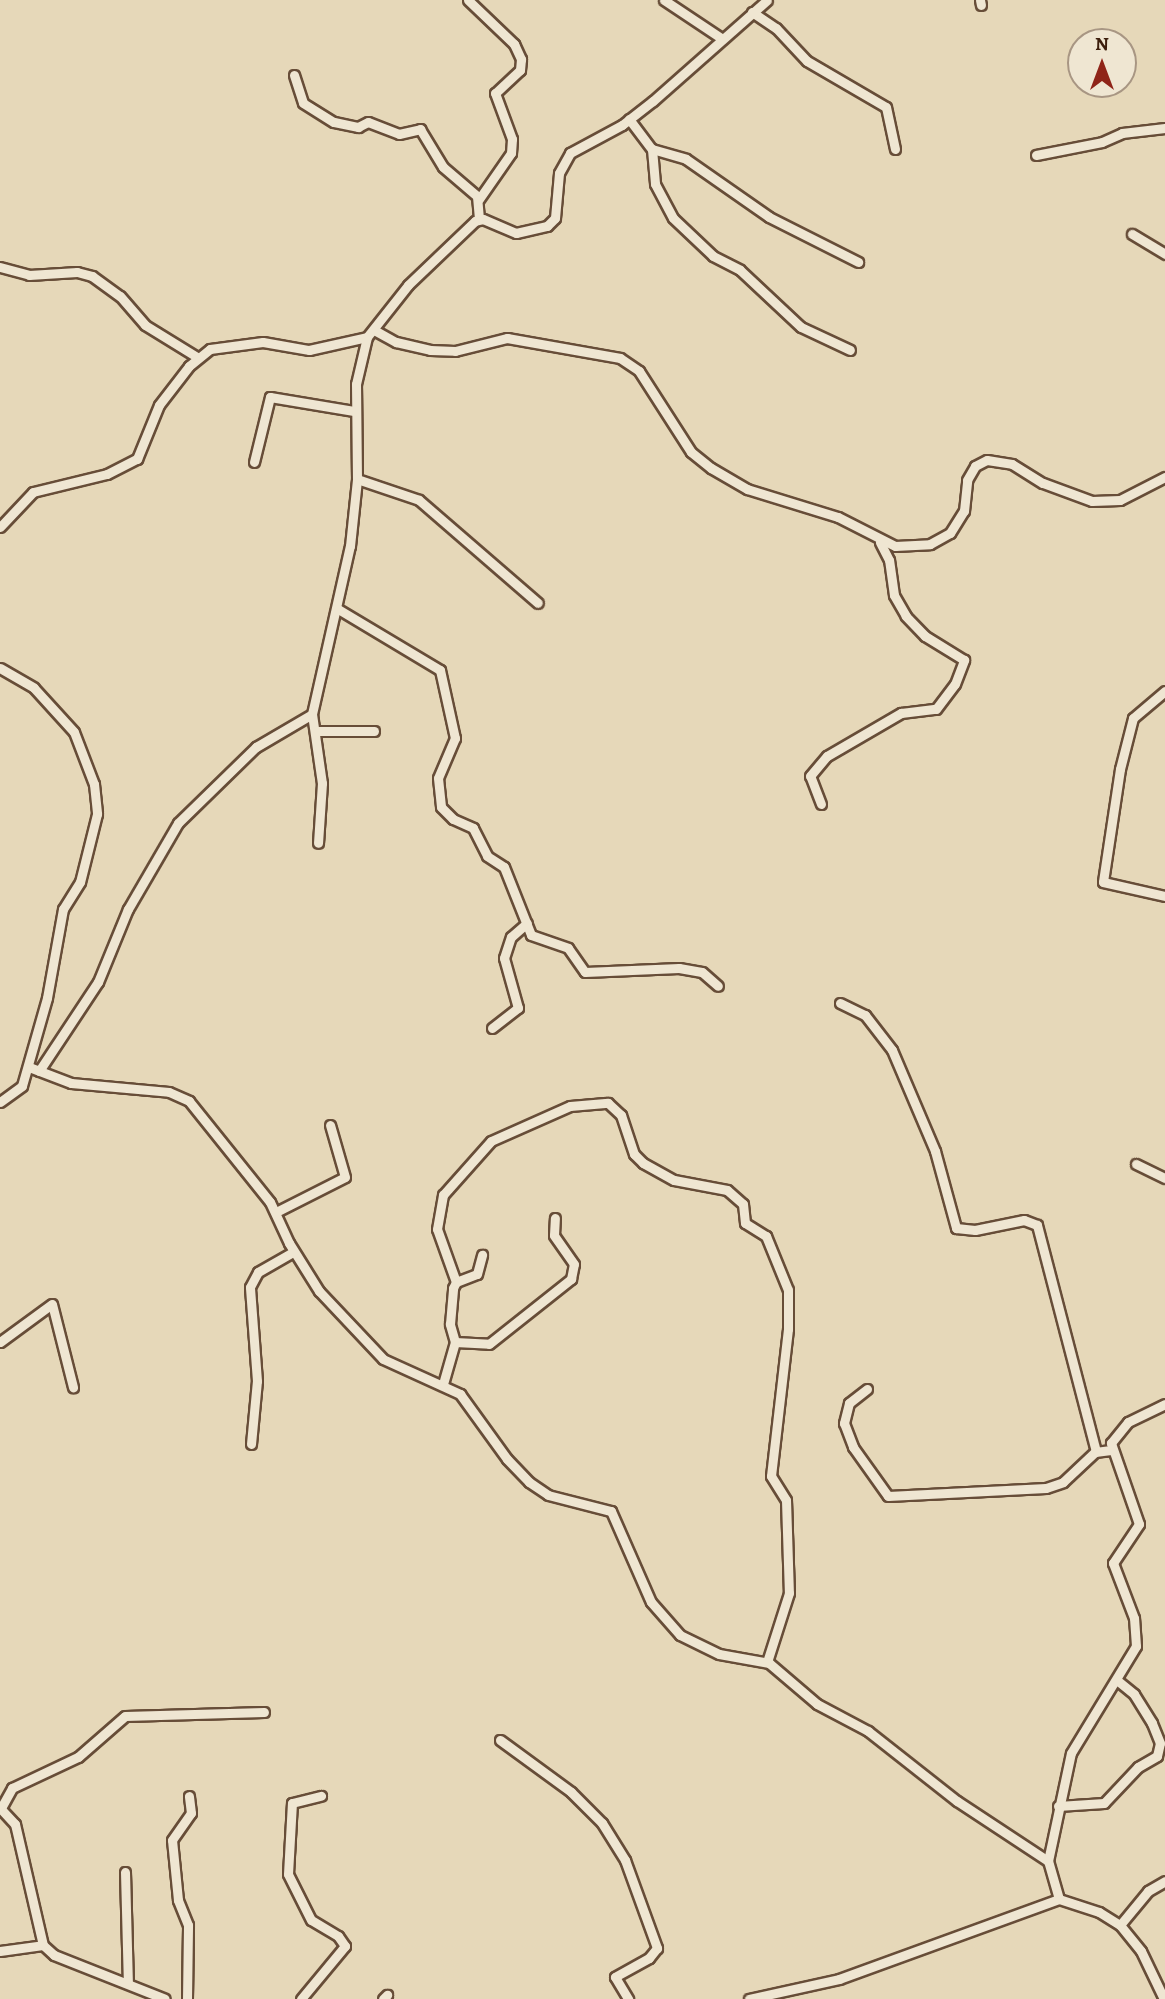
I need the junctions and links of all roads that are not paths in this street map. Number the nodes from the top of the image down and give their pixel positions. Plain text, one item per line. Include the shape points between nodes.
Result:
1 (468, 0) edge
2 (664, 0) edge
3 (766, 0) edge
4 (752, 12) junction
5 (721, 38) junction
6 (294, 75) dead end
7 (629, 119) junction
8 (1165, 128) edge
9 (652, 149) junction
10 (895, 149) dead end
11 (1037, 155) dead end
12 (479, 199) junction
13 (479, 219) junction
14 (1132, 234) dead end
15 (1165, 254) edge
16 (858, 262) dead end
17 (0, 267) edge
18 (370, 333) junction
19 (850, 350) dead end
20 (197, 357) junction
21 (354, 411) junction
22 (254, 462) dead end
23 (1165, 477) edge
24 (356, 479) junction
25 (0, 527) edge
26 (879, 540) junction
27 (538, 603) dead end
28 (338, 608) junction
29 (0, 668) edge
30 (1165, 691) edge
31 (312, 714) junction
32 (318, 731) junction
33 (374, 731) dead end
34 (821, 804) dead end
35 (318, 843) dead end
36 (1165, 897) edge
37 (527, 923) junction
38 (718, 986) dead end
39 (840, 1003) dead end
40 (492, 1028) dead end
41 (29, 1067) junction
42 (39, 1071) junction
43 (0, 1102) edge
44 (330, 1125) dead end
45 (1136, 1164) dead end
46 (1165, 1178) edge
47 (276, 1212) junction
48 (555, 1218) dead end
49 (293, 1252) junction
50 (482, 1255) dead end
51 (456, 1282) junction
52 (0, 1342) edge
53 (455, 1342) junction
54 (443, 1384) junction
55 (73, 1387) dead end
56 (867, 1389) dead end
57 (1165, 1404) edge
58 (251, 1444) dead end
59 (1111, 1450) junction
60 (1096, 1451) junction
61 (767, 1662) junction
62 (1118, 1681) junction
63 (264, 1712) dead end
64 (500, 1740) dead end
65 (190, 1796) dead end
66 (321, 1796) dead end
67 (1058, 1806) junction
68 (0, 1808) edge
69 (1048, 1861) junction
70 (125, 1872) dead end
71 (1165, 1881) edge
72 (1059, 1899) junction
73 (1120, 1926) junction
74 (43, 1945) junction
75 (0, 1951) edge
76 (128, 1983) junction
77 (165, 1999) edge
78 (187, 1999) edge
79 (301, 1999) edge
80 (628, 1999) edge
81 (749, 1999) edge
82 (1164, 1999) edge

1 - 12 street via 514,44 521,59 520,70 495,91 512,139 511,153
2 - 5 street
3 - 4 street
4 - 5 street
4 - 10 street via 807,61 886,107
5 - 7 street
6 - 12 street via 303,103 334,122 358,127 368,122 399,134 420,130 443,167
7 - 9 street
7 - 13 street via 564,159 558,210 547,226 516,233
8 - 11 street
9 - 16 street via 686,159 769,217
9 - 19 street via 655,184 673,218 713,256 740,270 801,327
12 - 13 street
13 - 18 street via 408,285
14 - 15 street
17 - 20 street via 29,275 77,272 92,276 120,296 145,325
18 - 20 street via 309,350 274,343 225,344
18 - 21 street via 359,355
18 - 26 street via 430,350 455,351 507,338 620,358 639,371 684,444 702,462 747,489 838,517
20 - 25 street via 159,405 137,459 114,472 33,492
21 - 22 street via 270,397
21 - 24 street
23 - 26 street via 1120,500 1093,501 1043,484 1004,461 987,460 973,470 959,520 944,539 916,546
24 - 27 street via 419,500
24 - 28 street via 351,546
26 - 34 street via 894,595 906,616 925,636 964,660 955,684 936,709 901,713 827,756 810,776
28 - 31 street
28 - 37 street via 440,670 455,738 438,778 441,807 473,828 487,856 504,867
29 - 41 street via 34,688 75,732 97,799 82,873 63,909
30 - 36 street via 1133,719 1120,769 1103,882
31 - 32 street
31 - 42 street via 256,747 178,822 128,909 98,982
32 - 33 street
32 - 35 street via 323,807
37 - 38 street via 531,935 568,948 585,972 679,968 702,972
37 - 40 street via 511,937 504,958 518,1007
39 - 60 street via 865,1015 892,1050 927,1128 956,1228 975,1230 1024,1220 1037,1225
41 - 42 street
41 - 43 street via 16,1094
42 - 47 street via 93,1088 183,1097
44 - 47 street via 345,1177
45 - 46 street
47 - 49 street
48 - 53 street via 554,1235 574,1264 572,1279 489,1344
49 - 54 street via 319,1291 380,1356
49 - 58 street via 258,1272 250,1287 257,1381
50 - 51 street via 477,1274
51 - 53 street via 450,1324
51 - 61 street via 437,1229 443,1195 491,1141 570,1106 608,1103 621,1115 638,1159 674,1180 727,1190 743,1204 745,1223 766,1236 788,1290 788,1329 771,1476 786,1500 789,1593
52 - 55 street via 52,1304
53 - 54 street
54 - 61 street via 467,1401 529,1482 548,1495 611,1511 651,1602 680,1635 719,1654
56 - 60 street via 849,1404 844,1423 853,1447 888,1496 1046,1488 1063,1482
57 - 59 street via 1128,1422 1113,1438
59 - 60 street
59 - 62 street via 1139,1524 1113,1563 1137,1636 1134,1654
61 - 69 street via 817,1704 868,1731 957,1801
62 - 67 street via 1076,1738
62 - 67 street via 1135,1694 1158,1734 1157,1756 1138,1767 1104,1803
63 - 68 street via 125,1716 78,1757 12,1788
64 - 80 street via 572,1792 602,1823 625,1860 657,1948 649,1958 615,1977
65 - 78 street via 191,1813 172,1840 177,1900 188,1925
66 - 79 street via 292,1803 288,1874 311,1920 345,1946
67 - 69 street
68 - 74 street via 15,1824
69 - 72 street
70 - 76 street
71 - 73 street via 1148,1891
72 - 73 street via 1099,1912
72 - 81 street via 839,1979
73 - 82 street via 1141,1951
74 - 75 street
74 - 76 street via 54,1955
76 - 77 street

